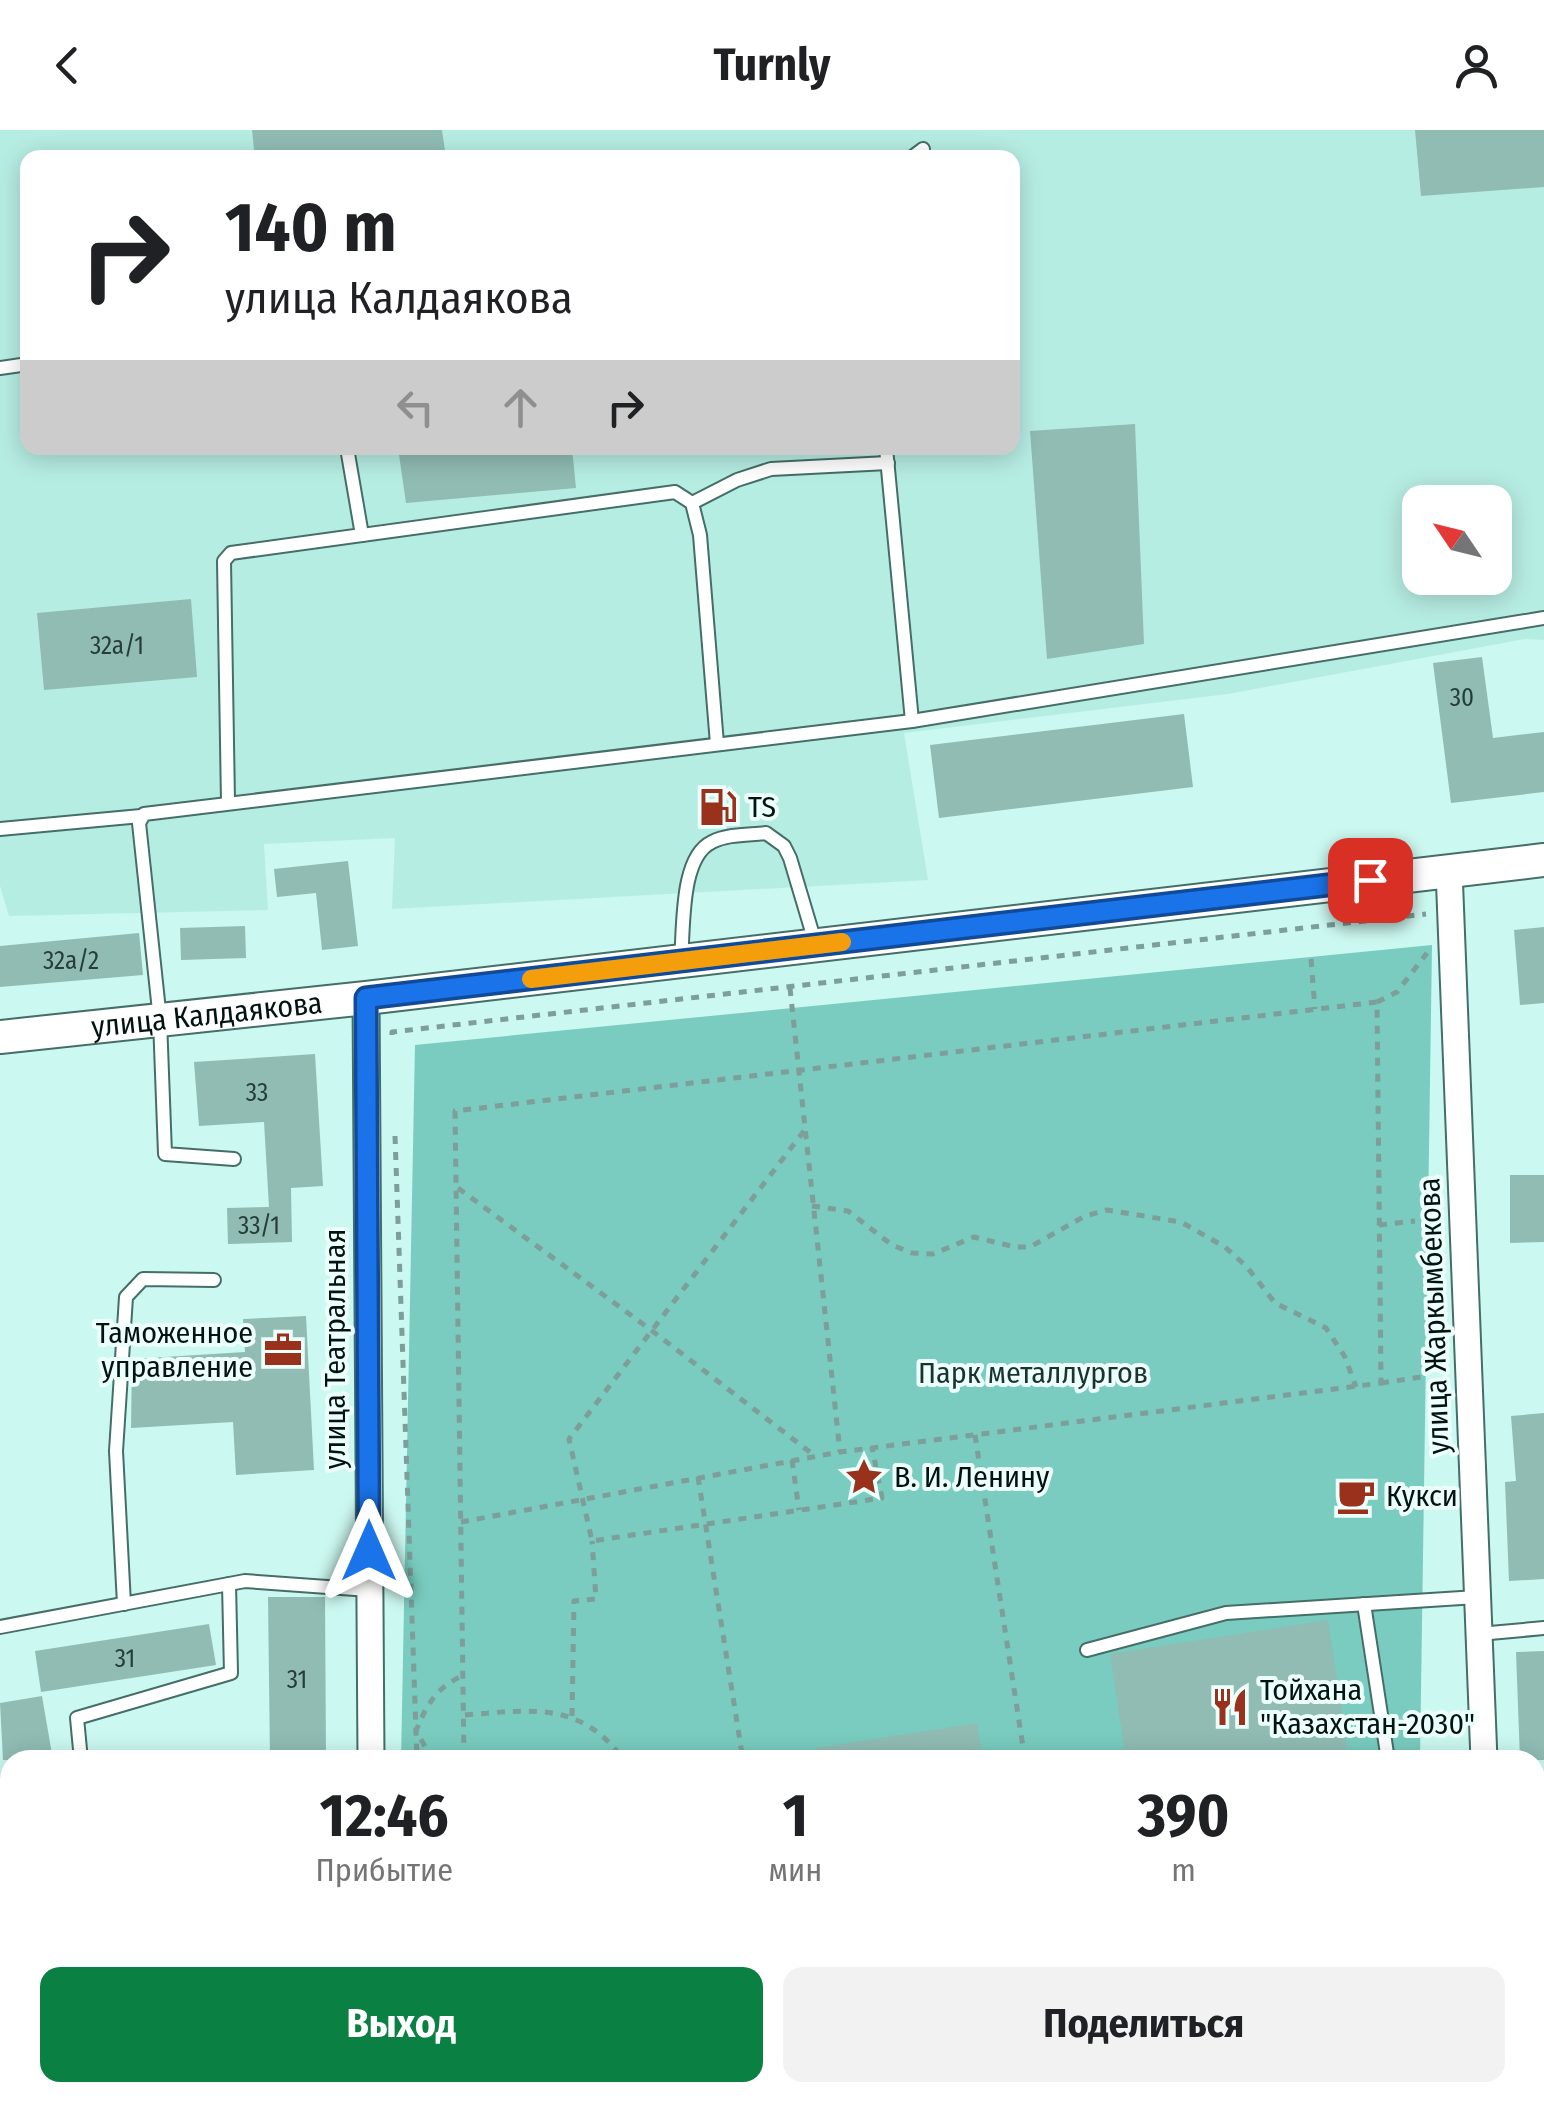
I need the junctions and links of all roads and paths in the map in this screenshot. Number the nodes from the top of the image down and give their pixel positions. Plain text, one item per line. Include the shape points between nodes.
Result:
1 (348, 455) edge
2 (887, 455) edge
3 (888, 463) junction
4 (692, 503) junction
5 (362, 535) junction
6 (1544, 618) edge
7 (912, 721) junction
8 (718, 744) junction
9 (228, 802) junction
10 (141, 816) junction
11 (0, 829) edge
12 (1544, 860) edge
13 (1449, 870) junction
14 (1451, 911) junction
15 (816, 945) junction
16 (1432, 946) dead end
17 (1312, 959) dead end
18 (681, 961) junction
19 (790, 986) junction
20 (366, 998) junction
21 (1377, 1002) junction
22 (1315, 1009) junction
23 (160, 1020) junction
24 (0, 1037) edge
25 (392, 1052) dead end
26 (798, 1070) junction
27 (804, 1130) junction
28 (395, 1132) dead end
29 (234, 1159) dead end
30 (456, 1186) junction
31 (812, 1206) junction
32 (1415, 1221) dead end
33 (1379, 1224) junction
34 (214, 1280) dead end
35 (651, 1330) junction
36 (1428, 1376) dead end
37 (1381, 1383) junction
38 (1356, 1387) junction
39 (975, 1434) junction
40 (872, 1448) junction
41 (840, 1452) junction
42 (815, 1456) junction
43 (792, 1460) junction
44 (698, 1477) junction
45 (583, 1500) junction
46 (799, 1510) junction
47 (461, 1522) junction
48 (706, 1523) junction
49 (592, 1541) junction
50 (229, 1584) junction
51 (370, 1590) junction
52 (1477, 1597) junction
53 (124, 1604) junction
54 (1364, 1604) junction
55 (0, 1627) edge
56 (1544, 1628) edge
57 (1479, 1634) junction
58 (1087, 1650) dead end
59 (462, 1677) junction
60 (464, 1715) junction
61 (572, 1716) junction
62 (416, 1731) junction
63 (80, 1750) edge
64 (371, 1750) edge
65 (417, 1750) edge
66 (427, 1750) edge
67 (464, 1750) edge
68 (617, 1750) edge
69 (742, 1750) edge
70 (1023, 1750) edge
71 (1386, 1750) edge
72 (1484, 1750) edge

1 - 5 lane
2 - 3 lane
3 - 4 lane via 771,469
3 - 7 lane
4 - 5 lane via 675,492
4 - 8 lane
5 - 9 lane via 226,556
6 - 7 lane
7 - 8 lane
8 - 9 lane
9 - 10 lane
10 - 11 lane
10 - 23 lane
12 - 13 street, улица Калдаякова
13 - 14 street, улица Жаркымбекова
13 - 15 street, улица Калдаякова
14 - 19 path
14 - 52 street, улица Жаркымбекова
15 - 18 street, улица Калдаякова
15 - 18 lane via 784,846 766,833 722,838 709,843 689,870
16 - 21 path via 1396,992
17 - 22 path
18 - 20 street, улица Калдаякова
19 - 25 path via 392,1032
19 - 26 path
20 - 23 street, улица Калдаякова
20 - 51 street, улица Театральная
21 - 22 path
21 - 33 path
22 - 26 path
23 - 24 street, улица Калдаякова
23 - 29 lane via 164,1154
26 - 27 path
26 - 30 path via 454,1110
27 - 31 path
27 - 35 path
28 - 62 path
30 - 35 path
30 - 47 path
31 - 38 path via 848,1211 892,1245 933,1254 974,1237 1030,1246 1106,1210 1181,1222 1225,1247 1275,1303 1326,1328
31 - 41 path
32 - 33 path
33 - 37 path
34 - 53 lane via 144,1279 126,1297 116,1451
35 - 42 path
35 - 45 path via 569,1439
36 - 37 path
37 - 38 path
38 - 39 path
39 - 40 path
39 - 70 path
40 - 41 path
40 - 46 path via 882,1498
41 - 42 path
42 - 43 path
43 - 44 path
43 - 46 path
44 - 45 path
44 - 48 path
45 - 47 path
45 - 49 path
46 - 48 path
47 - 59 path
48 - 49 path
48 - 69 path
49 - 61 path via 596,1599 574,1600
50 - 51 lane
50 - 53 lane
50 - 63 lane via 231,1672 77,1718
51 - 64 street, улица Театральная
52 - 54 lane
52 - 57 street, улица Жаркымбекова
53 - 55 lane
54 - 58 lane via 1226,1613
54 - 71 lane
56 - 57 lane
57 - 72 street, улица Жаркымбекова
59 - 60 path
59 - 62 path via 442,1685
60 - 61 path
60 - 67 path
61 - 68 path
62 - 65 path
62 - 66 path

